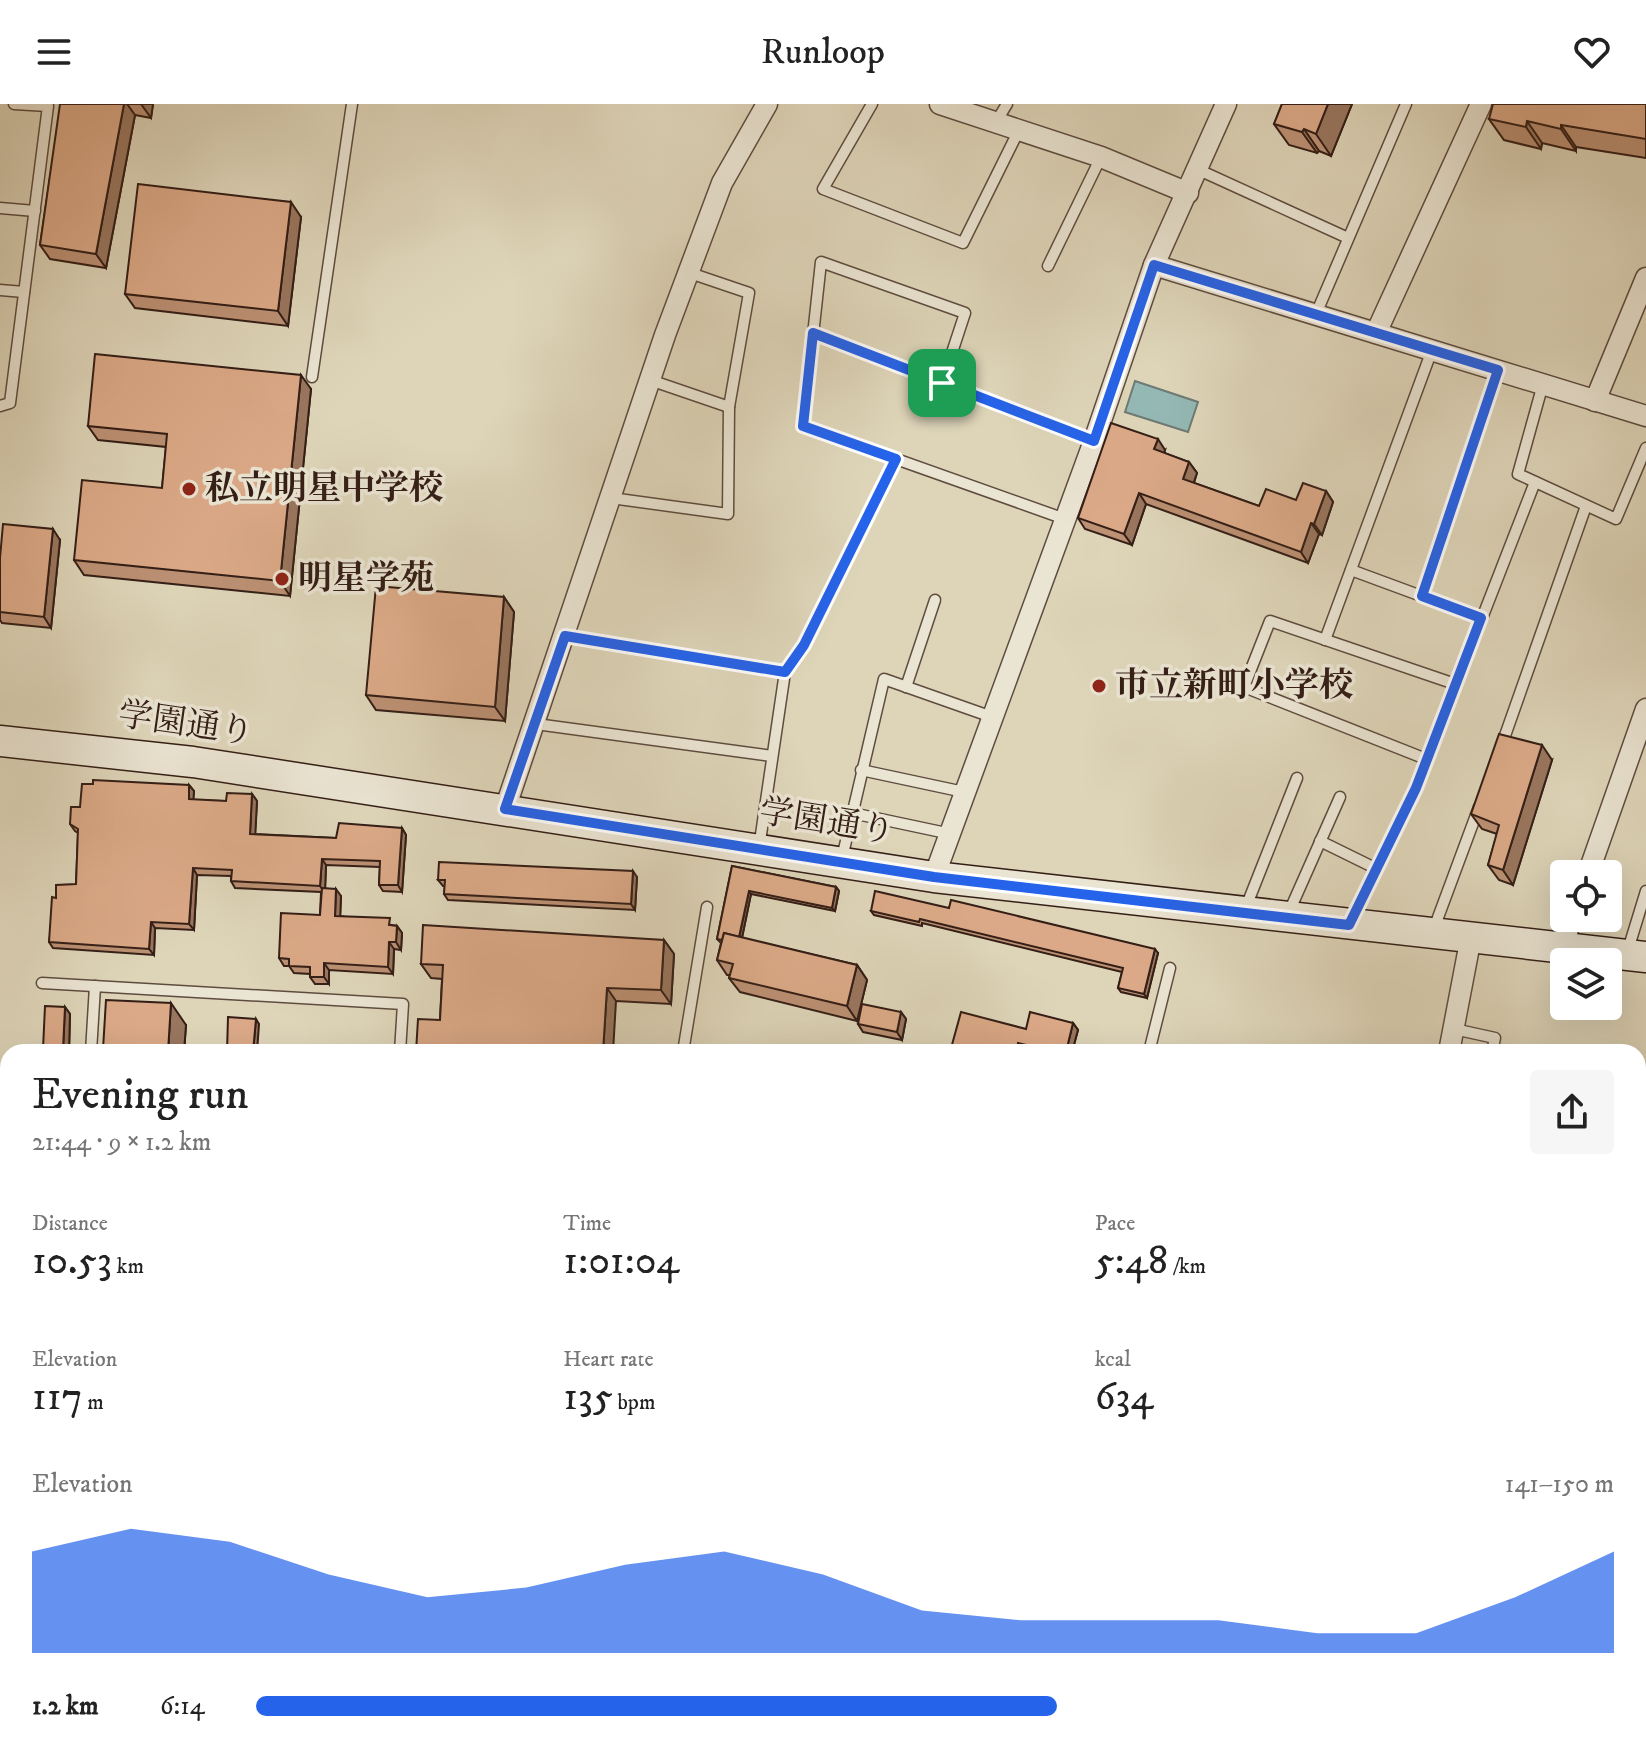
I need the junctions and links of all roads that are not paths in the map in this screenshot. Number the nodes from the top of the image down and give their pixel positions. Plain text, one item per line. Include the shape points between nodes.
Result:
1 (14, 104) edge
2 (352, 104) edge
3 (767, 104) edge
4 (872, 104) edge
5 (940, 104) edge
6 (1226, 104) edge
7 (1406, 104) edge
8 (1481, 104) edge
9 (1001, 113) edge
10 (1019, 130) junction
11 (1101, 157) junction
12 (1199, 170) junction
13 (1188, 193) junction
14 (0, 208) edge
15 (35, 211) junction
16 (1348, 238) junction
17 (1154, 265) junction
18 (1048, 266) dead end
19 (690, 273) junction
20 (1646, 278) edge
21 (0, 290) edge
22 (24, 292) junction
23 (1316, 314) junction
24 (813, 333) junction
25 (1376, 333) junction
26 (1432, 350) junction
27 (1498, 370) junction
28 (312, 377) dead end
29 (650, 380) junction
30 (942, 383) junction
31 (1543, 384) junction
32 (1595, 401) junction
33 (0, 406) edge
34 (729, 407) junction
35 (1646, 416) edge
36 (1094, 441) junction
37 (1646, 448) edge
38 (896, 459) junction
39 (1535, 482) junction
40 (611, 498) junction
41 (1586, 506) junction
42 (1065, 519) junction
43 (1351, 570) junction
44 (1422, 596) junction
45 (935, 600) dead end
46 (1481, 618) junction
47 (565, 636) junction
48 (1325, 640) junction
49 (785, 672) junction
50 (1455, 684) junction
51 (906, 687) junction
52 (1646, 709) edge
53 (992, 717) junction
54 (536, 724) junction
55 (0, 741) edge
56 (772, 756) junction
57 (1498, 756) edge
58 (1426, 759) junction
59 (861, 770) junction
60 (1297, 778) dead end
61 (964, 792) junction
62 (1340, 797) dead end
63 (1482, 800) edge
64 (505, 809) junction
65 (852, 813) junction
66 (951, 834) junction
67 (1320, 841) junction
68 (758, 850) junction
69 (1593, 860) edge
70 (841, 863) junction
71 (1377, 869) junction
72 (934, 877) junction
73 (1646, 891) edge
74 (707, 907) dead end
75 (1243, 913) junction
76 (1286, 918) junction
77 (1349, 925) junction
78 (1432, 932) junction
79 (1567, 932) edge
80 (1471, 937) junction
81 (1562, 947) junction
82 (1636, 956) edge
83 (1170, 968) dead end
84 (42, 983) dead end
85 (95, 986) junction
86 (1454, 1029) junction
87 (91, 1044) edge
88 (400, 1044) edge
89 (684, 1044) edge
90 (1151, 1044) edge
91 (1451, 1044) edge
92 (1494, 1044) edge

1 - 15 lane via 48,106
2 - 28 lane
3 - 19 street via 722,183
4 - 10 lane via 823,189 963,243
5 - 9 street
6 - 12 street
7 - 16 lane
8 - 25 street
9 - 10 street
10 - 11 street
11 - 13 street
11 - 18 lane
12 - 13 street
12 - 16 lane
13 - 17 street
14 - 15 lane
15 - 22 lane
16 - 23 lane
17 - 23 street
17 - 36 street
19 - 29 street
19 - 34 lane via 749,293
20 - 32 street
21 - 22 lane
22 - 33 lane via 10,403
23 - 25 street
24 - 30 lane
24 - 30 lane via 821,262 965,313
24 - 38 lane via 803,426
25 - 26 street
26 - 27 street
26 - 43 lane
27 - 31 street
27 - 44 lane
29 - 34 lane
29 - 40 street
30 - 36 lane
31 - 32 street
31 - 39 lane via 1518,474
32 - 35 street
34 - 40 lane via 728,514
36 - 42 street
37 - 41 lane via 1616,519
38 - 42 lane
38 - 49 lane via 804,645
39 - 41 lane
39 - 46 lane
40 - 47 street
41 - 57 lane
42 - 53 street
43 - 44 lane
43 - 48 lane
44 - 46 lane
45 - 51 lane
46 - 50 lane
47 - 49 lane
47 - 54 street
48 - 50 lane
48 - 58 lane via 1270,621 1244,687
49 - 56 lane
50 - 58 lane
51 - 53 lane
51 - 59 lane via 884,679
52 - 69 street
53 - 61 street
54 - 56 lane
54 - 64 street
55 - 64 street, 学園通り via 193,762
56 - 68 lane
58 - 71 lane
59 - 61 lane
59 - 65 lane
60 - 75 lane
61 - 66 street
62 - 67 lane
63 - 78 lane
64 - 68 street, 学園通り
65 - 66 lane
65 - 70 lane
66 - 72 street
67 - 71 lane
67 - 76 lane
68 - 70 street, 学園通り
70 - 72 street, 学園通り
71 - 77 lane
72 - 75 street, 学園通り
73 - 82 lane
74 - 89 lane
75 - 76 street, 学園通り
76 - 77 street, 学園通り
77 - 78 street, 学園通り
78 - 80 street, 学園通り
79 - 81 street
80 - 81 street, 学園通り
80 - 86 street
81 - 82 street, 学園通り
83 - 90 lane
84 - 85 lane
85 - 87 lane
85 - 88 lane via 403,1004
86 - 91 street
86 - 92 lane via 1495,1038

